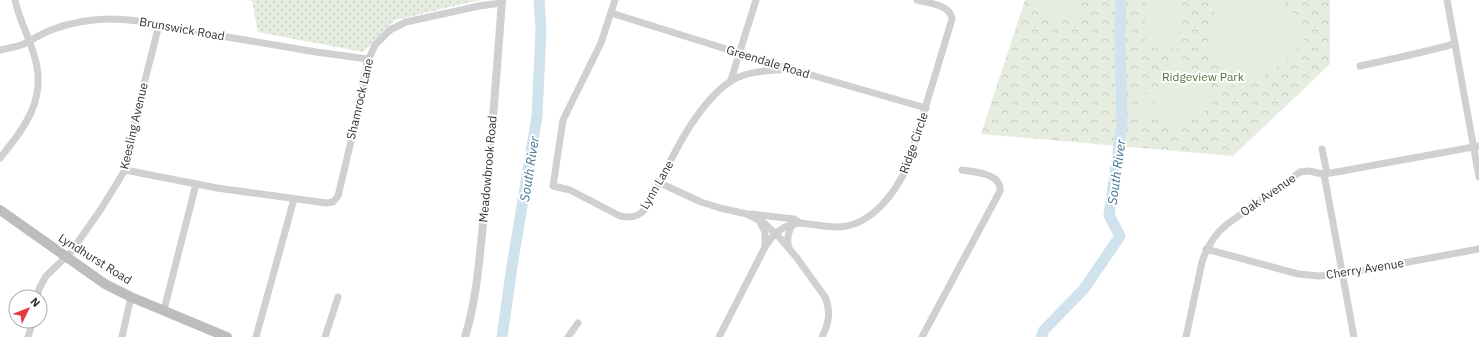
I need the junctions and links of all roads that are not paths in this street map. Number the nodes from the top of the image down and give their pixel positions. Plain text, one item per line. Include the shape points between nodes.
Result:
1 (15, 0) edge
2 (615, 0) edge
3 (756, 0) edge
4 (917, 0) edge
5 (1447, 0) edge
6 (502, 2) edge
7 (611, 13) junction
8 (158, 25) junction
9 (29, 41) junction
10 (1454, 43) junction
11 (0, 50) edge
12 (740, 53) junction
13 (368, 59) junction
14 (1360, 66) dead end
15 (790, 69) junction
16 (731, 80) junction
17 (926, 108) junction
18 (1476, 146) edge
19 (1322, 149) dead end
20 (0, 158) edge
21 (125, 170) junction
22 (962, 170) dead end
23 (1326, 173) junction
24 (1479, 177) edge
25 (660, 183) junction
26 (196, 184) junction
27 (294, 199) junction
28 (0, 210) edge
29 (747, 214) junction
30 (758, 219) junction
31 (797, 223) junction
32 (776, 234) junction
33 (784, 243) junction
34 (765, 248) junction
35 (1206, 249) junction
36 (790, 250) junction
37 (1479, 250) edge
38 (65, 257) junction
39 (1344, 274) junction
40 (39, 289) edge
41 (131, 297) junction
42 (338, 297) dead end
43 (164, 310) junction
44 (578, 323) dead end
45 (122, 337) edge
46 (227, 337) edge
47 (256, 337) edge
48 (325, 337) edge
49 (465, 337) edge
50 (568, 337) edge
51 (719, 337) edge
52 (822, 337) edge
53 (922, 337) edge
54 (1186, 337) edge
55 (1354, 337) edge

1 - 9 street
2 - 7 street
3 - 12 street, Lynn Lane
4 - 17 street, Ridge Circle via 946,9 952,19
5 - 10 street
6 - 13 street, Shamrock Lane via 406,22 380,39
6 - 49 street, Meadowbrook Road via 478,275
7 - 12 street, Greendale Road
7 - 25 street, Lynn Lane via 594,60 563,120 553,186 570,190 620,216 630,218 645,210
8 - 9 street, Brunswick Road via 123,18 96,19 67,24
8 - 13 street, Brunswick Road
8 - 21 street, Keesling Avenue
9 - 11 street, Brunswick Road
9 - 20 street via 38,75 36,102 25,125
10 - 14 street
10 - 18 street
12 - 15 street, Greendale Road
12 - 16 street, Lynn Lane
13 - 27 street, Shamrock Lane via 336,200 329,203
15 - 16 street, Lynn Lane via 767,70
15 - 17 street, Greendale Road
16 - 25 street, Lynn Lane via 699,113
17 - 31 street, Ridge Circle via 903,176 889,198 878,208 858,222 843,227
18 - 23 street, Oak Avenue
18 - 24 street
19 - 23 street
21 - 26 street
21 - 38 street, Keesling Avenue via 93,222
22 - 53 street via 990,176 1000,186 1000,191
23 - 35 street, Oak Avenue via 1303,171 1295,176 1218,231
23 - 39 street
25 - 29 street, Ridge Circle via 714,206
26 - 27 street
26 - 43 street
27 - 47 street
28 - 38 main road, Lyndhurst Road
29 - 30 street, Ridge Circle
29 - 31 street, Ridge Circle via 794,219
30 - 32 street, Ridge Circle
30 - 34 street via 764,232
31 - 32 street via 783,228
31 - 36 street via 788,234
32 - 33 street, Ridge Circle
32 - 34 street
33 - 34 street via 776,243
33 - 36 street, Ridge Circle
34 - 51 street
35 - 39 street, Cherry Avenue via 1298,274
35 - 54 street, Oak Avenue
36 - 52 street, Ridge Circle via 828,304 828,321
37 - 39 street, Cherry Avenue
38 - 40 street, Keesling Avenue via 46,276
38 - 41 main road, Lyndhurst Road via 105,284
39 - 55 street
41 - 43 main road, Lyndhurst Road
41 - 45 street
42 - 48 street
43 - 46 main road, Lyndhurst Road
44 - 50 street

